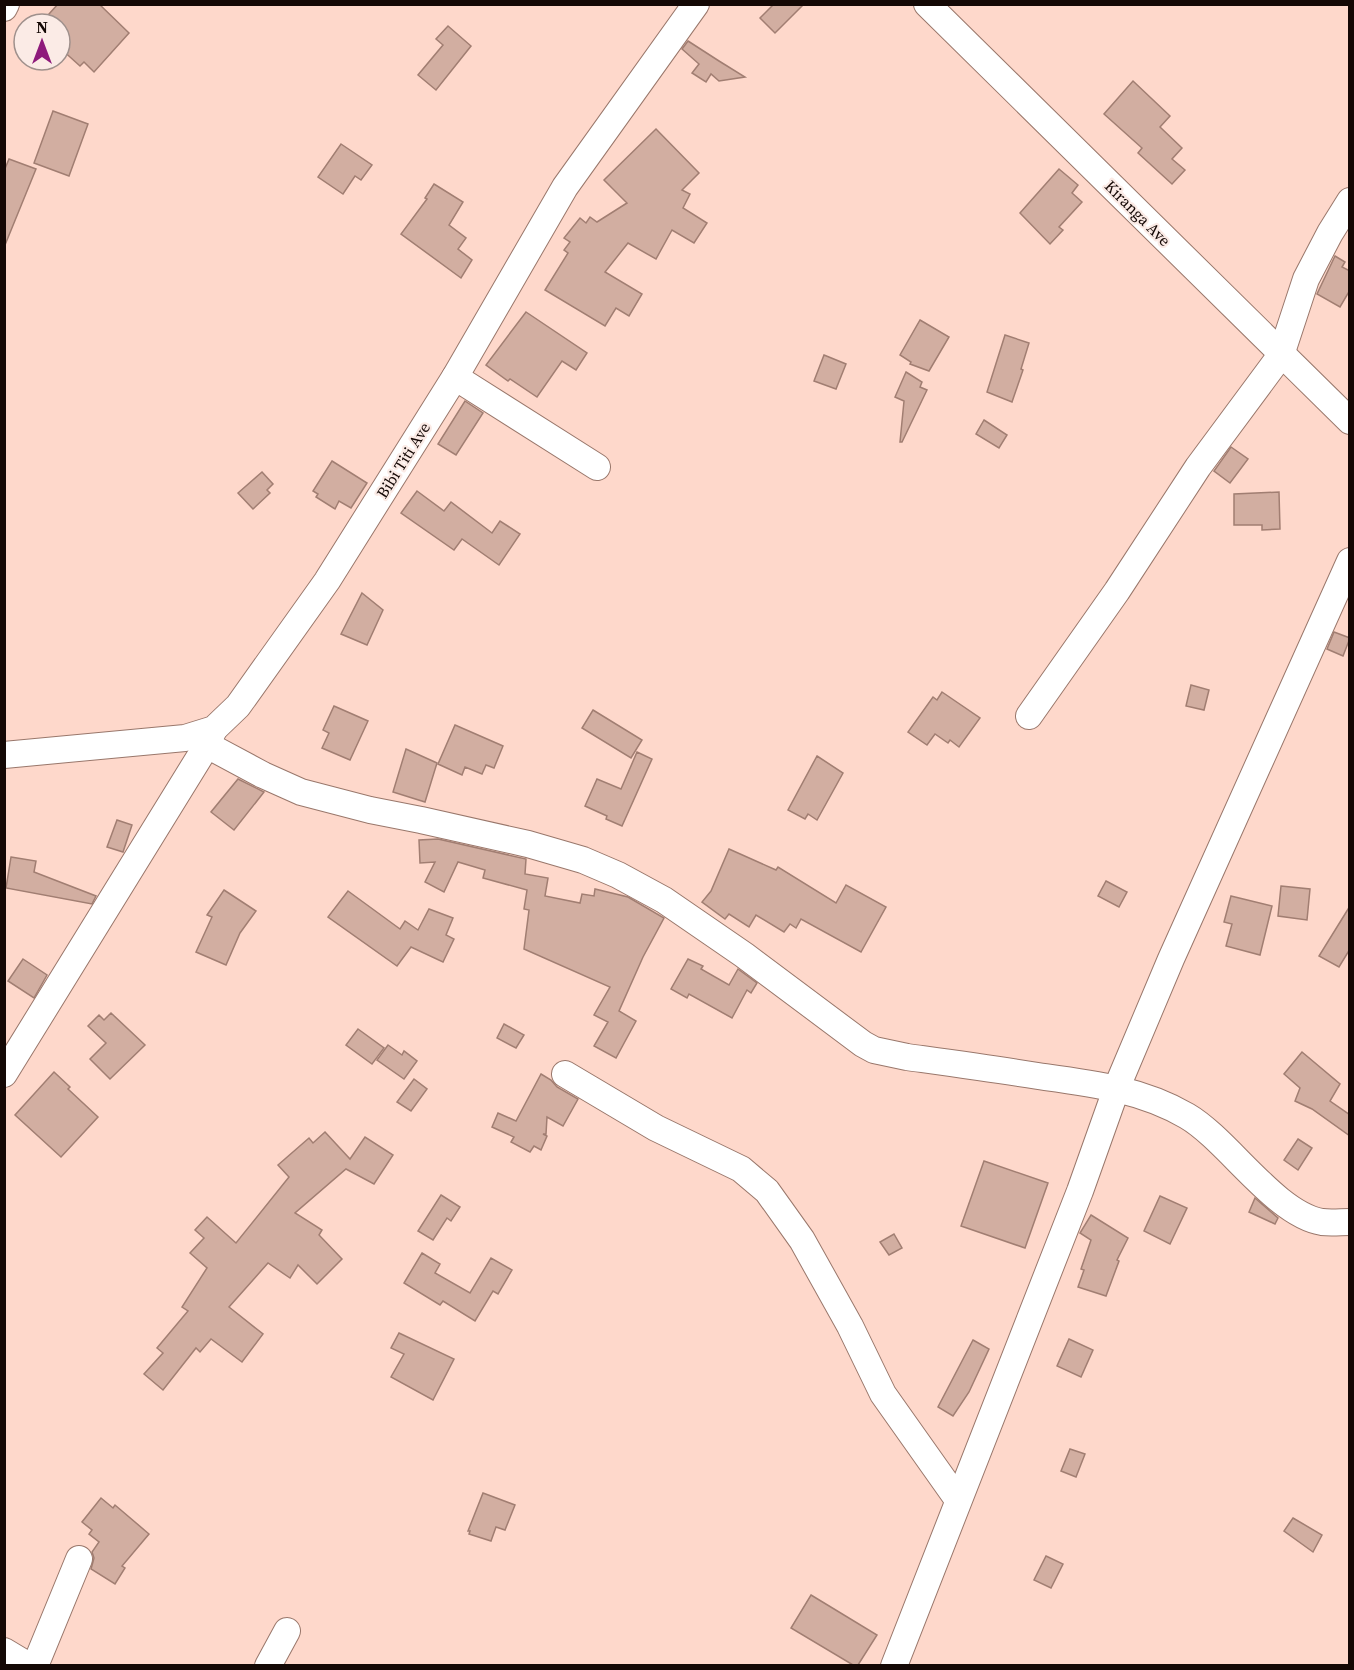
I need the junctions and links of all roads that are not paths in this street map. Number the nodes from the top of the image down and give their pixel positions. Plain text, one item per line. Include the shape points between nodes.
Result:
1 (696, 4) edge
2 (927, 4) edge
3 (1350, 201) edge
4 (1281, 355) junction
5 (455, 377) junction
6 (1350, 421) edge
7 (597, 467) dead end
8 (1350, 561) edge
9 (1029, 716) dead end
10 (210, 737) junction
11 (4, 755) edge
12 (4, 1074) edge
13 (566, 1074) dead end
14 (1117, 1087) junction
15 (1350, 1222) edge
16 (958, 1500) junction
17 (78, 1559) dead end
18 (287, 1631) dead end
19 (4, 1651) edge
20 (28, 1665) edge
21 (35, 1665) edge
22 (268, 1665) edge
23 (894, 1665) edge

1 - 5 street, Bibi Titi Ave via 566,187
2 - 4 street, Kiranga Ave
3 - 4 street via 1306,279
4 - 6 street, Kiranga Ave
4 - 9 street via 1198,467
5 - 7 street
5 - 10 street, Bibi Titi Ave via 327,581 238,706
8 - 14 street
10 - 11 street, Bibi Titi Ave
10 - 12 street
10 - 14 street via 263,775 300,792 528,844 618,875 744,955 874,1050
13 - 16 street via 656,1128 741,1169 767,1191 807,1250 884,1394
14 - 15 street via 1171,1107 1205,1128 1274,1194 1306,1216 1321,1222
14 - 16 street
16 - 23 street
17 - 21 street
18 - 22 street
19 - 20 street

